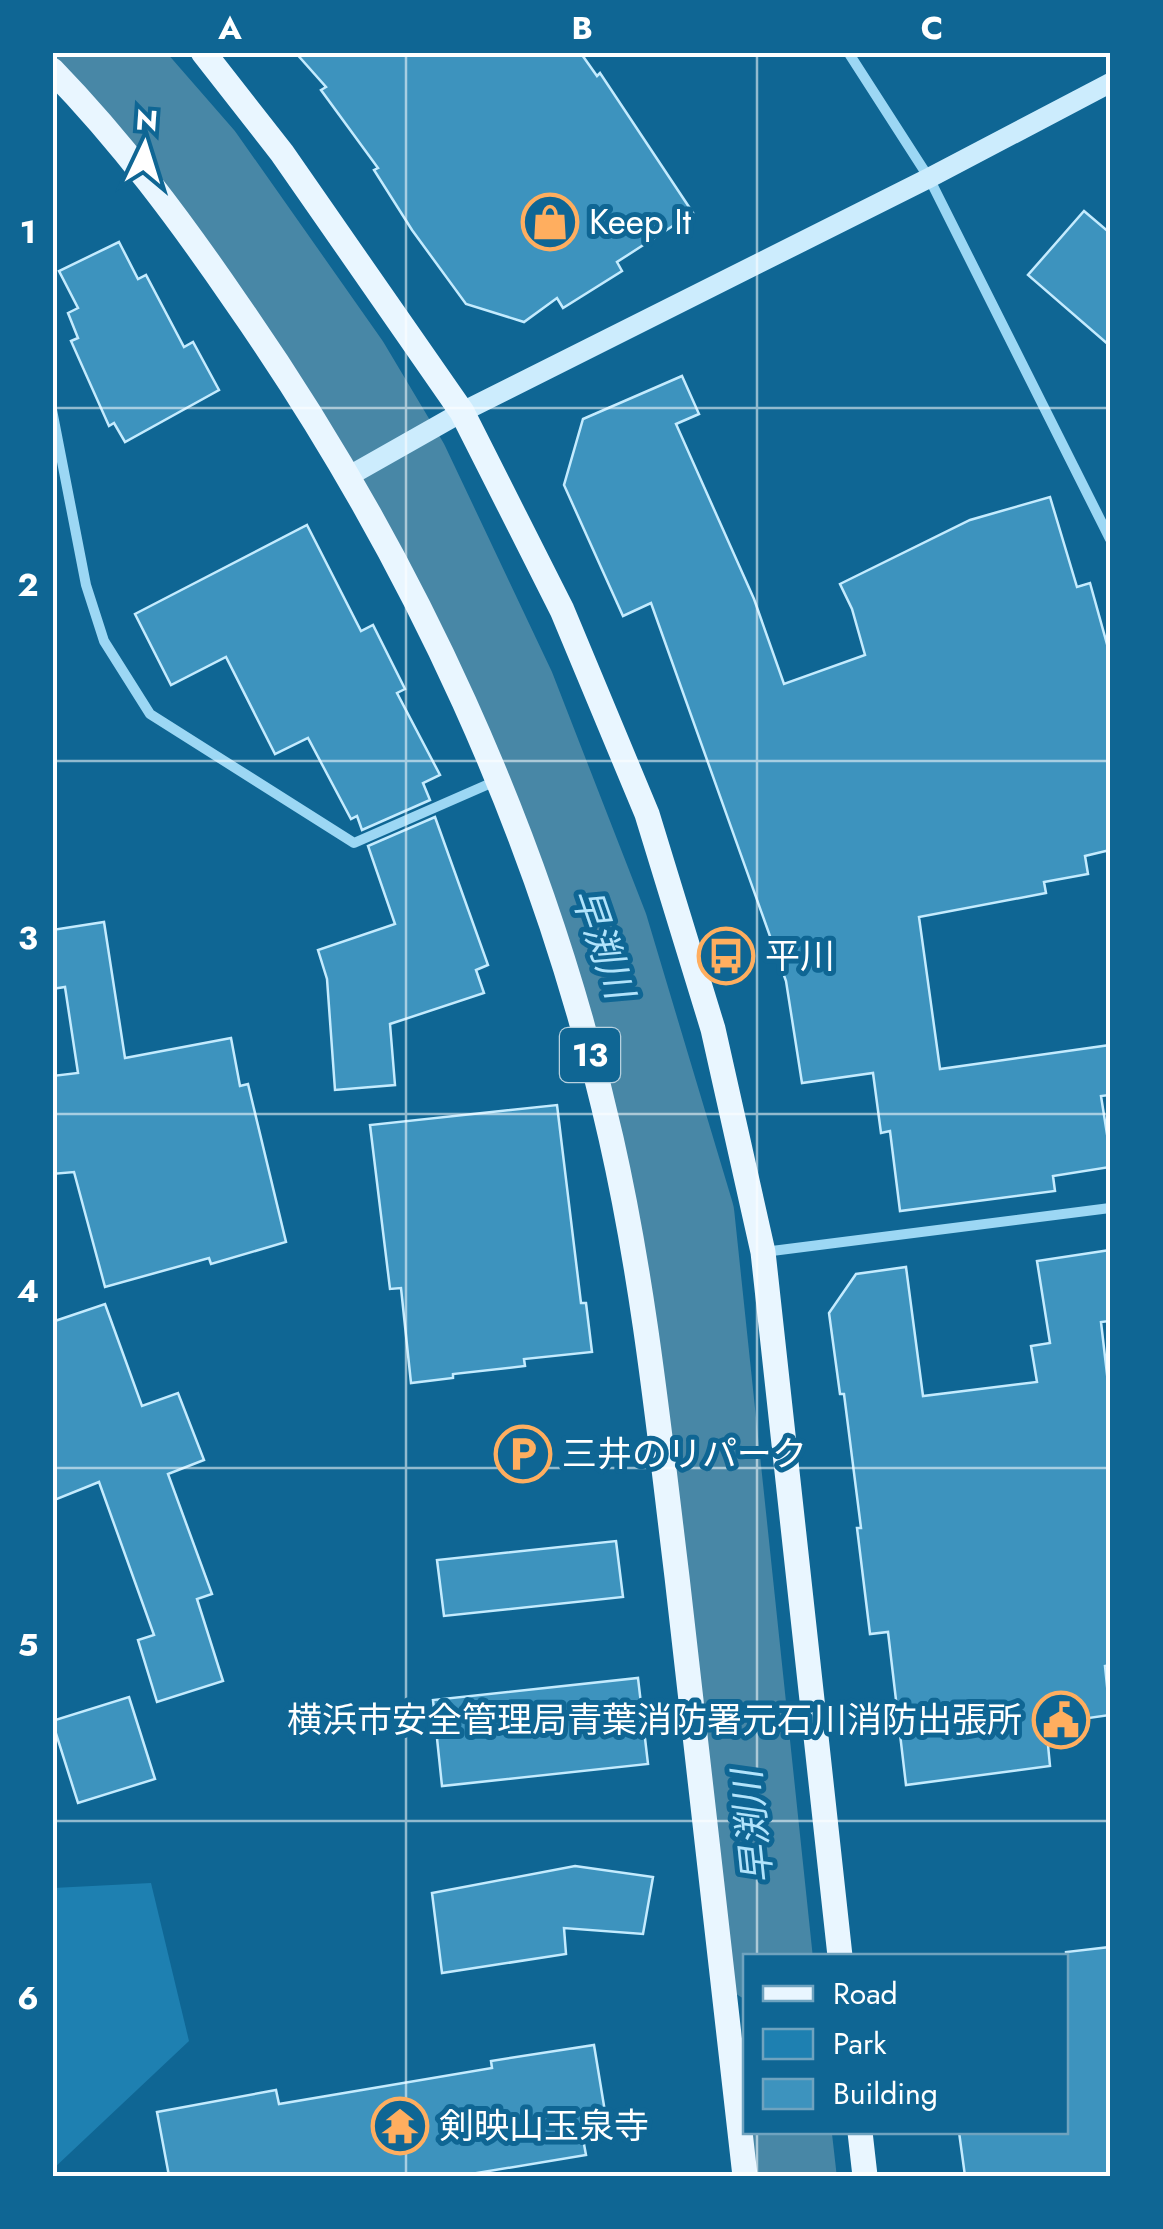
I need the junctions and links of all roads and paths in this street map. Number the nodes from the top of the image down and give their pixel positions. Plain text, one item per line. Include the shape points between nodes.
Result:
1 (204, 52) edge
2 (848, 52) edge
3 (52, 70) edge
4 (1110, 83) edge
5 (928, 178) junction
6 (52, 410) edge
7 (462, 412) junction
8 (350, 476) junction
9 (1110, 538) edge
10 (498, 780) junction
11 (1110, 1208) edge
12 (763, 1252) junction
13 (840, 1954) edge
14 (860, 2134) edge
15 (745, 2176) edge
16 (864, 2176) edge

1 - 7 main road
2 - 5 street
3 - 8 main road, 13 via 188,232
4 - 5 street
5 - 7 street
5 - 9 street
6 - 10 street via 86,585 104,641 150,714 354,843
7 - 8 street
7 - 12 main road via 562,610 647,814 712,1029
8 - 10 main road, 13 via 430,626
10 - 15 main road, 13 via 580,1015 637,1267
11 - 12 street
12 - 13 main road
14 - 16 main road

